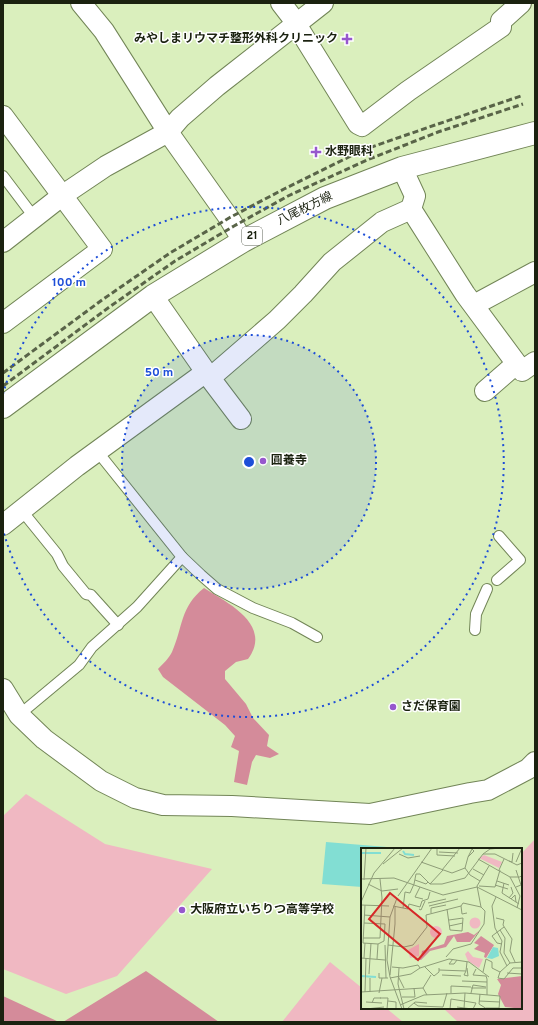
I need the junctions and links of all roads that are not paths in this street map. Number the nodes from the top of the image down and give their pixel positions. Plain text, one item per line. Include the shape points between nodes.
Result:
1 (81, 3) edge
2 (281, 3) edge
3 (323, 3) edge
4 (521, 3) edge
5 (296, 25) junction
6 (3, 116) edge
7 (168, 132) junction
8 (535, 134) edge
9 (402, 168) junction
10 (3, 176) edge
11 (63, 195) junction
12 (411, 209) junction
13 (34, 217) junction
14 (243, 241) junction
15 (3, 242) edge
16 (535, 272) edge
17 (153, 296) junction
18 (474, 305) junction
19 (3, 323) edge
20 (525, 363) edge
21 (208, 375) junction
22 (485, 391) dead end
23 (3, 407) edge
24 (241, 419) dead end
25 (97, 451) junction
26 (23, 510) junction
27 (3, 525) edge
28 (499, 536) dead end
29 (182, 557) junction
30 (497, 580) dead end
31 (487, 589) dead end
32 (118, 625) junction
33 (475, 630) dead end
34 (317, 637) dead end
35 (3, 689) edge
36 (19, 715) junction
37 (535, 762) edge

1 - 7 street via 104,31
2 - 5 street
3 - 5 street
4 - 5 street via 501,21 501,27 362,126 358,124
5 - 7 street via 217,86
6 - 11 street
7 - 11 street via 106,166
7 - 14 street
8 - 9 main road, 八尾枚方線 / 21
9 - 12 street via 415,196
9 - 14 main road, 八尾枚方線 / 21 via 325,198
10 - 13 lane
11 - 13 street
11 - 19 street via 102,249
12 - 18 street
12 - 21 street via 382,222 332,262 277,320
13 - 15 street
14 - 17 main road, 八尾枚方線 / 21
16 - 18 street
17 - 21 street
17 - 23 main road, 八尾枚方線 / 21
18 - 20 street
20 - 22 street
21 - 24 street
21 - 25 street
25 - 26 street
25 - 29 lane
26 - 27 street
26 - 32 lane via 86,594 91,595
28 - 30 lane via 520,560
29 - 32 lane via 138,607
29 - 34 lane via 217,588 253,608 292,623
31 - 33 lane via 476,614
32 - 36 lane via 92,647 79,665
35 - 36 street
36 - 37 street via 44,739 101,781 135,798 163,805 370,814 488,790 528,769

